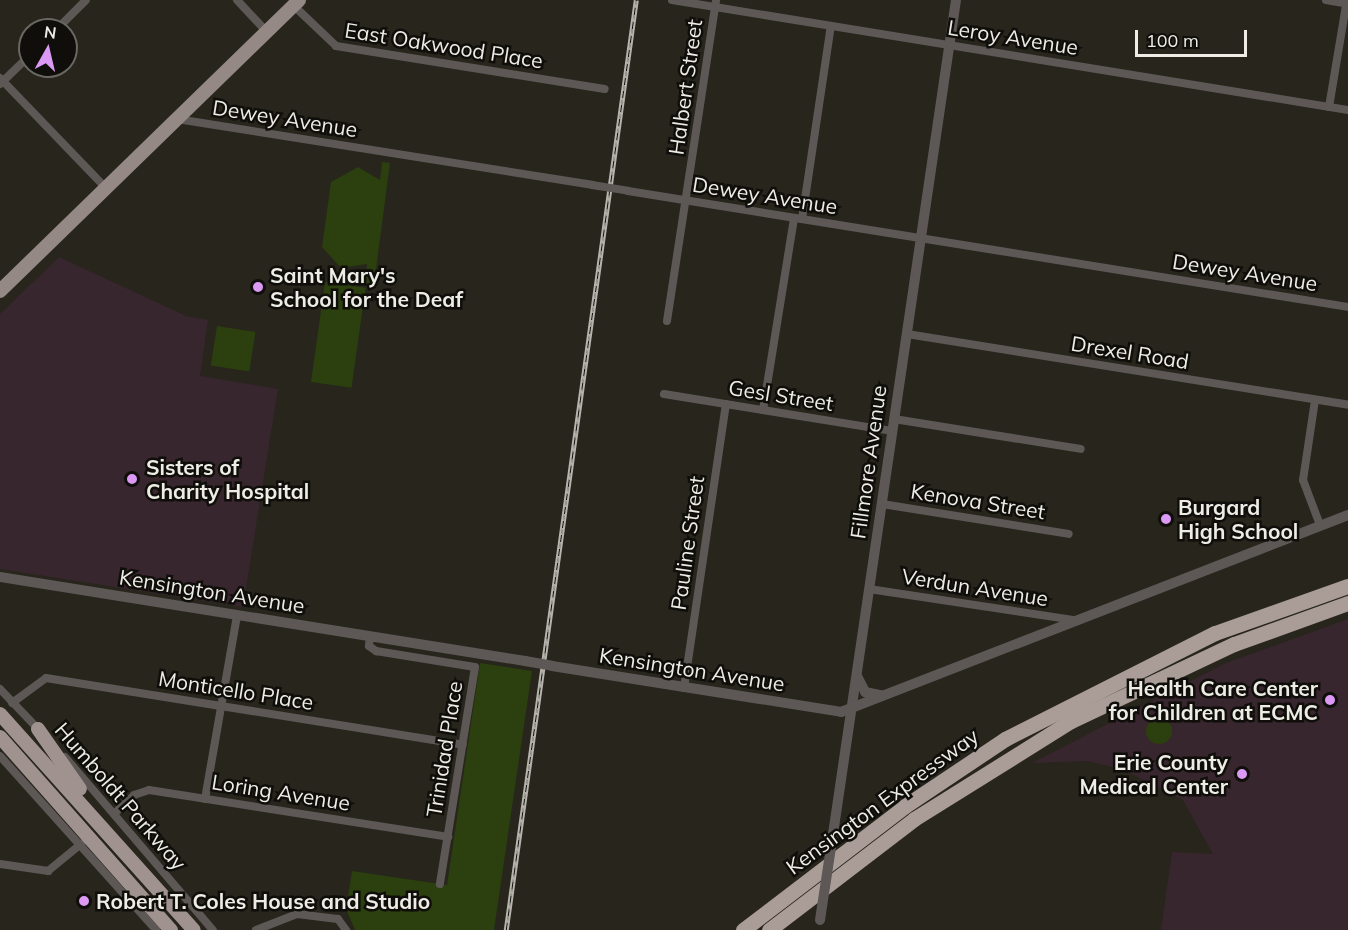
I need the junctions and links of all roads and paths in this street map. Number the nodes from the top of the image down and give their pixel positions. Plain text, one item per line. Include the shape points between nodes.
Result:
1 (86, 0) edge
2 (237, 0) edge
3 (672, 0) edge
4 (956, 0) edge
5 (1326, 0) edge
6 (1347, 2) edge
7 (296, 3) edge
8 (715, 4) edge
9 (68, 18) edge
10 (831, 26) junction
11 (266, 31) junction
12 (949, 45) junction
13 (18, 66) edge
14 (1, 81) edge
15 (605, 89) dead end
16 (1329, 107) junction
17 (1348, 110) edge
18 (177, 119) junction
19 (106, 188) junction
20 (686, 200) junction
21 (798, 218) junction
22 (921, 238) junction
23 (0, 291) edge
24 (1348, 307) edge
25 (667, 321) dead end
26 (907, 334) junction
27 (664, 394) dead end
28 (1315, 400) junction
29 (726, 404) junction
30 (1348, 405) edge
31 (763, 410) junction
32 (894, 419) junction
33 (892, 431) junction
34 (1081, 449) dead end
35 (882, 504) junction
36 (1348, 514) edge
37 (1320, 525) junction
38 (1069, 534) dead end
39 (0, 577) edge
40 (1348, 586) edge
41 (869, 589) junction
42 (1348, 603) edge
43 (237, 615) junction
44 (1075, 620) junction
45 (370, 636) junction
46 (857, 676) junction
47 (684, 688) junction
48 (0, 689) edge
49 (890, 693) junction
50 (12, 703) junction
51 (220, 706) junction
52 (852, 709) junction
53 (0, 714) edge
54 (38, 729) junction
55 (0, 737) edge
56 (463, 745) junction
57 (0, 750) edge
58 (0, 756) edge
59 (36, 778) junction
60 (205, 799) junction
61 (116, 812) junction
62 (109, 830) junction
63 (448, 837) junction
64 (81, 844) junction
65 (0, 864) edge
66 (440, 884) dead end
67 (819, 925) edge
68 (156, 930) edge
69 (171, 930) edge
70 (194, 930) edge
71 (213, 930) edge
72 (256, 930) edge
73 (346, 930) edge
74 (743, 930) edge
75 (769, 930) edge

1 - 9 street
2 - 11 street
3 - 8 street, Leroy Avenue
4 - 12 street, Fillmore Avenue
5 - 6 street
6 - 16 street
7 - 11 main road
7 - 15 street, East Oakwood Place via 336,46
8 - 10 street, Leroy Avenue
8 - 20 street, Halbert Street
10 - 12 street, Leroy Avenue
10 - 21 street
11 - 18 main road
12 - 16 street, Leroy Avenue
12 - 22 street, Fillmore Avenue
13 - 14 street
14 - 19 street
16 - 17 street, Leroy Avenue
18 - 19 main road
18 - 20 street, Dewey Avenue, bridge
19 - 23 main road
20 - 21 street, Dewey Avenue
20 - 25 street, Halbert Street
21 - 22 street, Dewey Avenue
21 - 31 street
22 - 24 street, Dewey Avenue
22 - 26 street, Fillmore Avenue
26 - 28 street, Drexel Road
26 - 32 street, Fillmore Avenue
27 - 29 street, Gesl Street
28 - 30 street, Drexel Road
28 - 37 street via 1303,480
29 - 31 street, Gesl Street
29 - 47 street, Pauline Street
31 - 33 street, Gesl Street
32 - 33 street, Fillmore Avenue
32 - 34 street
33 - 35 street, Fillmore Avenue
35 - 38 street, Kenova Street
35 - 41 street, Fillmore Avenue
36 - 37 street, Kensington Avenue
37 - 44 street, Kensington Avenue
39 - 43 street, Kensington Avenue
40 - 74 highway, Kensington Expressway via 1215,633 1005,739 905,806
41 - 44 street, Verdun Avenue
41 - 46 street, Fillmore Avenue
42 - 75 highway, Kensington Expressway via 1224,648 1071,721 914,819
43 - 45 street, Kensington Avenue
43 - 51 street
44 - 49 street, Kensington Avenue
45 - 47 street, Kensington Avenue, bridge
45 - 56 street, Trinidad Place via 369,646 376,651 475,667
46 - 49 street via 865,692
46 - 52 street, Fillmore Avenue
47 - 52 street, Kensington Avenue via 841,712
48 - 50 street, Humboldt Parkway
49 - 52 street, Kensington Avenue
50 - 51 street, Monticello Place via 44,678
50 - 54 street, Humboldt Parkway
51 - 56 street, Monticello Place
51 - 60 street
52 - 67 street, Fillmore Avenue, bridge
53 - 62 highway
54 - 61 street, Humboldt Parkway
54 - 62 highway
55 - 59 highway
56 - 63 street, Trinidad Place
57 - 59 highway
58 - 64 street
59 - 69 highway
60 - 61 street, Loring Avenue via 144,790
60 - 63 street, Loring Avenue
61 - 71 street, Humboldt Parkway
62 - 70 highway
63 - 66 street, Trinidad Place
64 - 65 street via 48,871
64 - 68 street
72 - 73 street via 297,914 338,919

